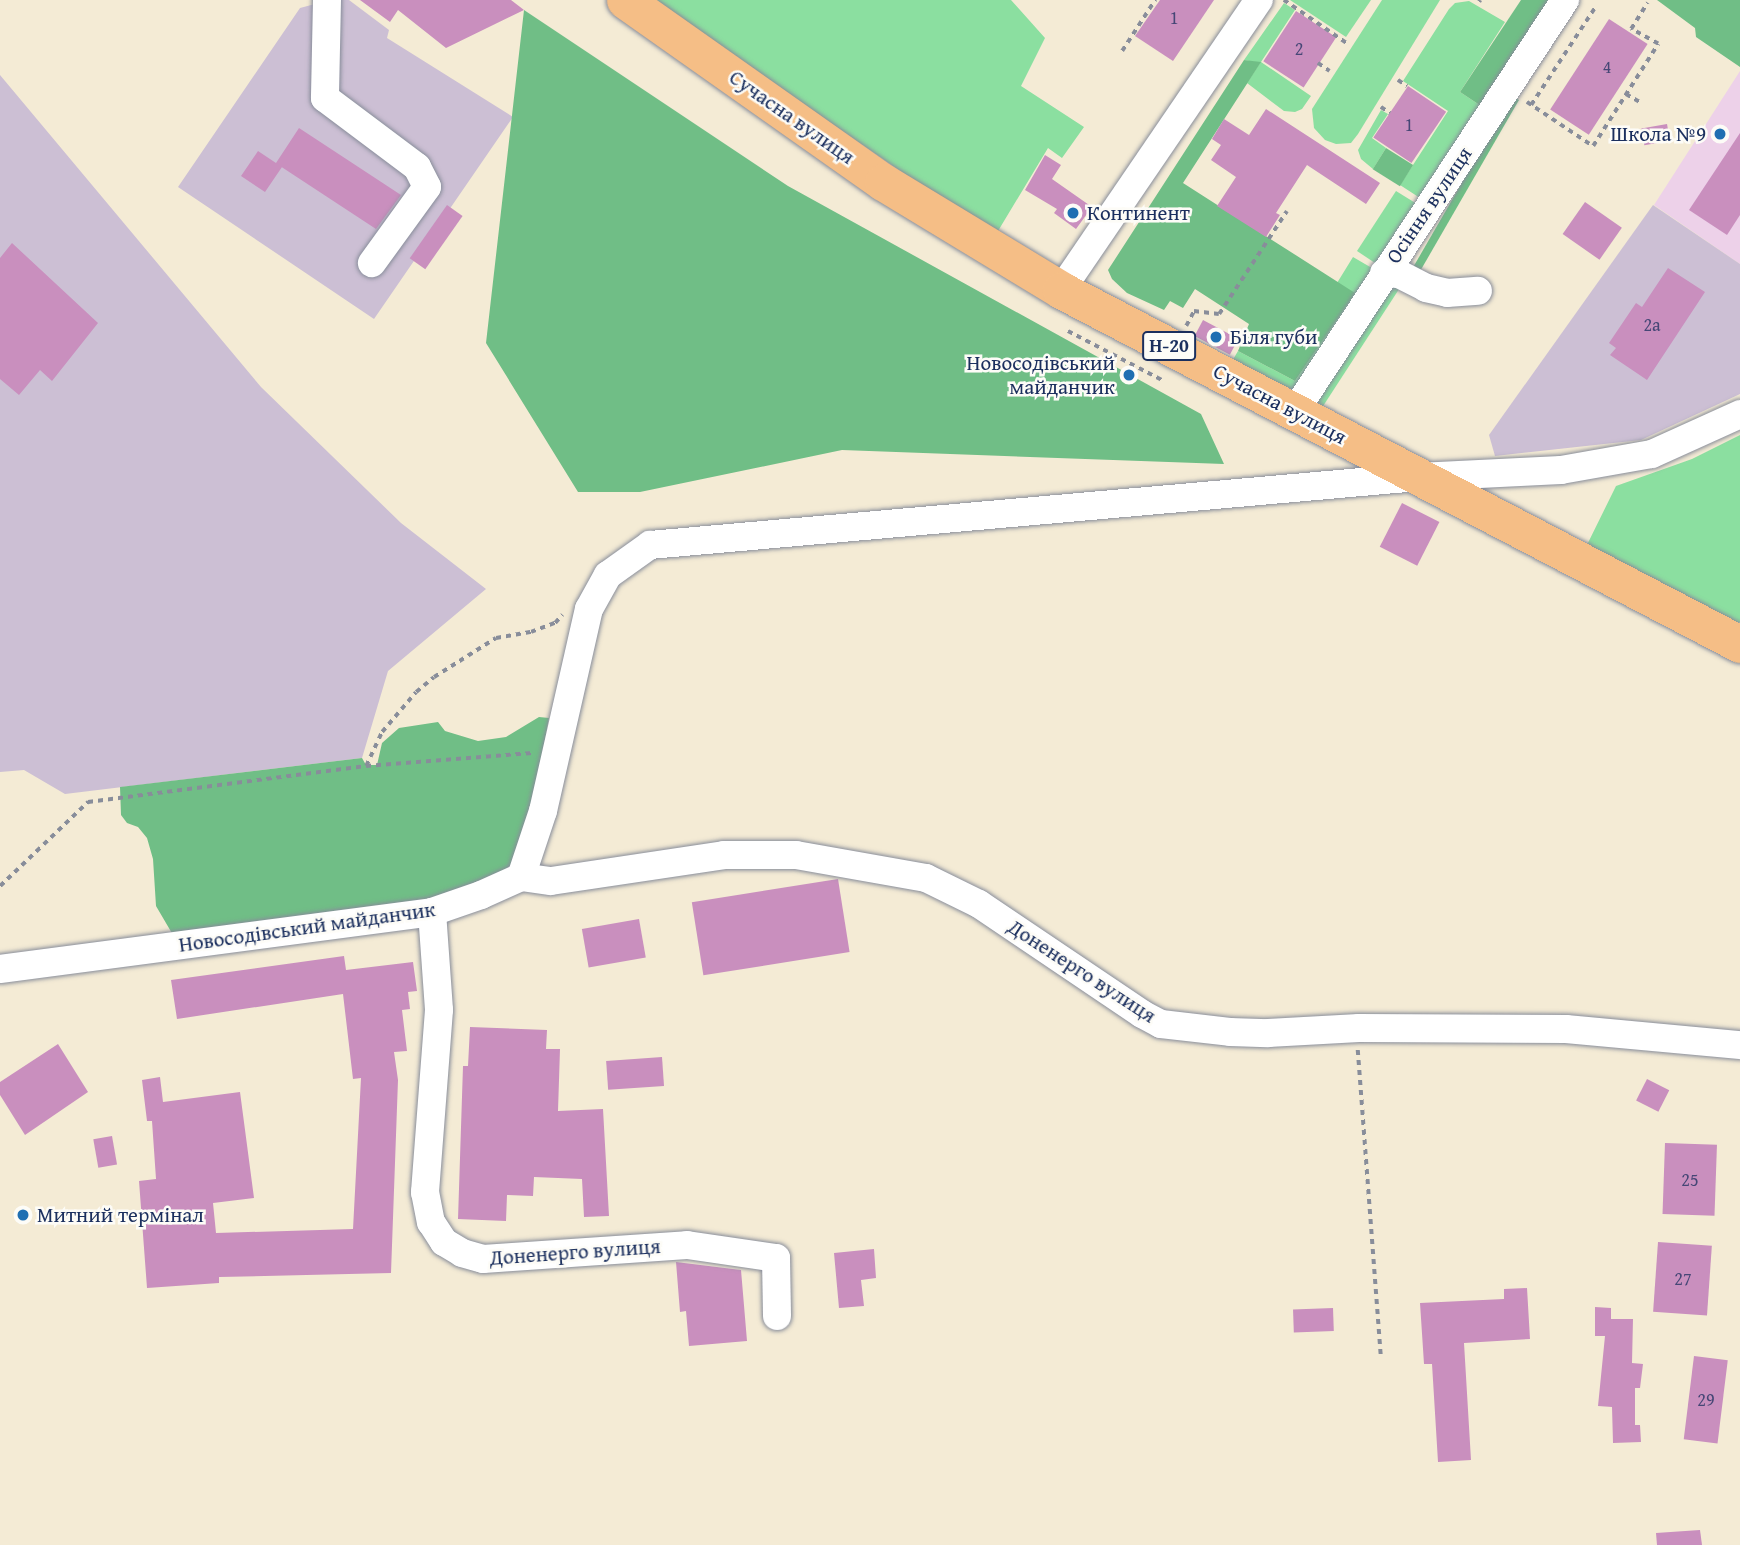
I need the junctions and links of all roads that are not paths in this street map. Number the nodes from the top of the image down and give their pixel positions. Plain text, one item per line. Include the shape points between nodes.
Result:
1 (327, 0) edge
2 (625, 0) edge
3 (1259, 0) edge
4 (1565, 0) edge
5 (372, 263) dead end
6 (1384, 273) junction
7 (1061, 290) junction
8 (1478, 291) dead end
9 (1295, 411) junction
10 (1740, 414) edge
11 (1419, 477) junction
12 (1735, 637) edge
13 (521, 877) junction
14 (432, 912) junction
15 (0, 969) edge
16 (1740, 1045) edge
17 (777, 1316) dead end

1 - 5 street via 326,98 417,167 427,187
2 - 7 main road, Сучасна вулиця / Н-20 via 883,182
3 - 7 street
4 - 6 street, Осіння вулиця
6 - 8 street via 1399,274 1447,293
6 - 9 street, Осіння вулиця
7 - 9 main road, Сучасна вулиця / Н-20
9 - 11 main road, Сучасна вулиця / Н-20
10 - 11 street via 1652,454 1561,470
11 - 12 main road, Сучасна вулиця / Н-20
11 - 13 street via 650,545 608,575 589,609 543,811
13 - 14 street, Новосодівський майданчик
13 - 16 street, Доненерго вулиця via 551,881 724,855 796,855 926,878 979,904 1161,1024 1243,1032 1566,1029
14 - 15 street, Новосодівський майданчик
14 - 17 street, Доненерго вулиця via 439,1010 425,1192 431,1222 444,1242 462,1254 483,1259 687,1245 776,1258

